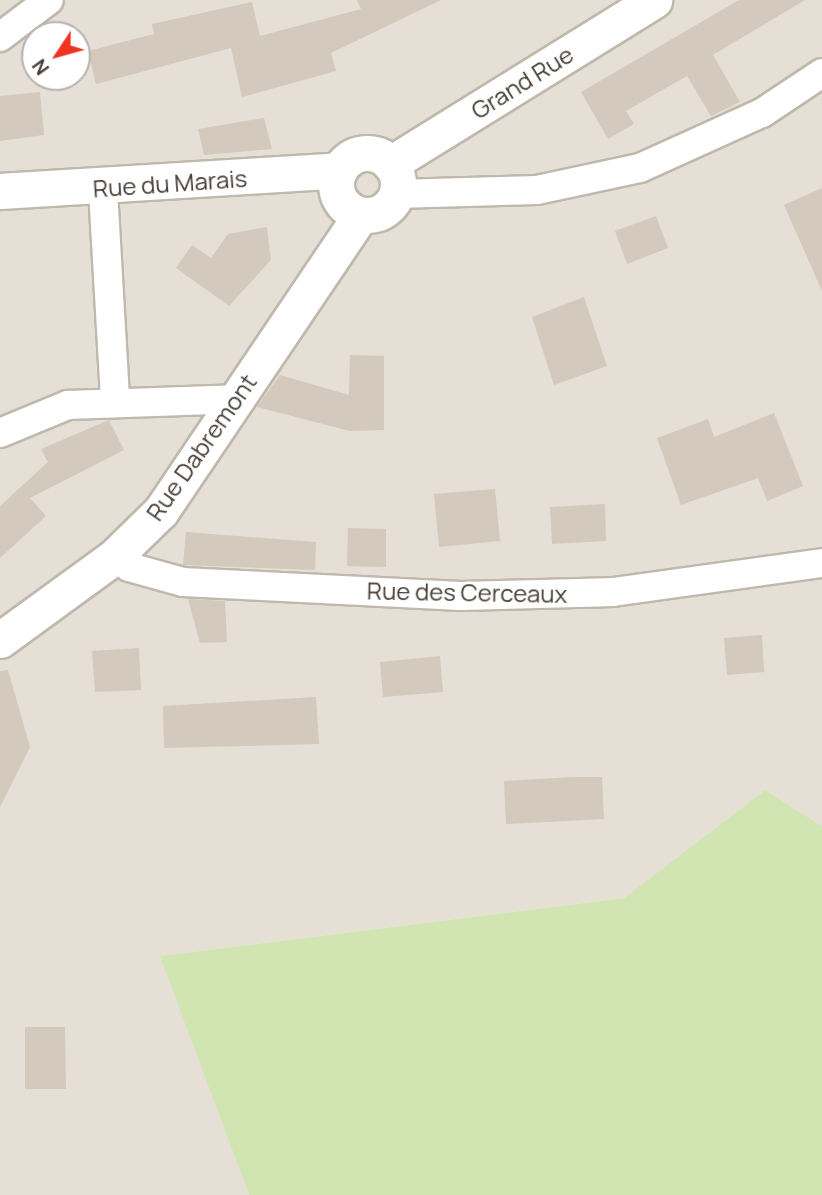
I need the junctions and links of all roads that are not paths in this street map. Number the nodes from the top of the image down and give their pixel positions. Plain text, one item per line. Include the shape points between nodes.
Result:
1 (49, 0) edge
2 (654, 0) edge
3 (0, 37) edge
4 (822, 74) edge
5 (339, 170) junction
6 (393, 179) junction
7 (103, 190) junction
8 (0, 191) edge
9 (361, 215) junction
10 (236, 399) junction
11 (115, 400) junction
12 (0, 433) edge
13 (115, 555) junction
14 (822, 563) edge
15 (0, 640) edge

1 - 3 street
2 - 6 street, Grand Rue
4 - 6 street via 762,113 640,168 537,190
5 - 6 street via 363,153
5 - 7 street, Rue du Marais
5 - 9 street via 337,192
6 - 9 street via 382,211
7 - 8 street, Rue du Marais
7 - 11 street
9 - 10 street, Rue Dabremont
10 - 11 street
10 - 13 street, Rue Dabremont via 160,511
11 - 12 street via 68,405
13 - 14 street, Rue des Cerceaux via 129,567 183,582 461,596 613,592
13 - 15 street, Rue Dabremont

